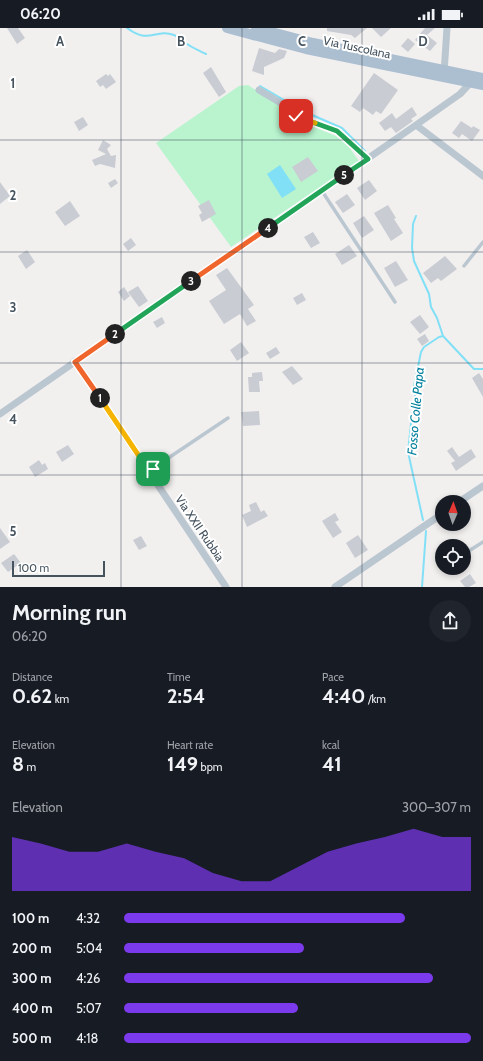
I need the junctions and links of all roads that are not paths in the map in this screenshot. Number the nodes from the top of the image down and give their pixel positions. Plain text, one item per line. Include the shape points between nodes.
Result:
1 (227, 28) edge
2 (256, 28) edge
3 (447, 28) edge
4 (444, 74) junction
5 (476, 79) edge
6 (483, 85) edge
7 (259, 90) dead end
8 (416, 125) junction
9 (368, 159) junction
10 (483, 176) edge
11 (322, 190) junction
12 (483, 242) edge
13 (464, 266) dead end
14 (395, 302) dead end
15 (75, 362) junction
16 (0, 414) edge
17 (228, 418) dead end
18 (149, 471) junction
19 (483, 486) edge
20 (470, 495) edge
21 (435, 519) edge
22 (483, 542) edge
23 (471, 550) edge
24 (226, 587) edge
25 (335, 587) edge

1 - 4 main road, Via Tuscolana via 300,48
2 - 4 main road, Via Tuscolana
3 - 4 street
4 - 5 main road, Via Tuscolana
5 - 6 main road, Via Tuscolana
5 - 8 street
7 - 9 street via 291,109 296,116 337,131
8 - 9 street
8 - 10 street
9 - 11 street
11 - 14 lane
11 - 15 street
12 - 13 lane
15 - 16 street
15 - 18 street, Via XXII Rubbia
17 - 18 lane
18 - 24 street, Via XXII Rubbia
19 - 20 street
21 - 25 street
22 - 23 lane

